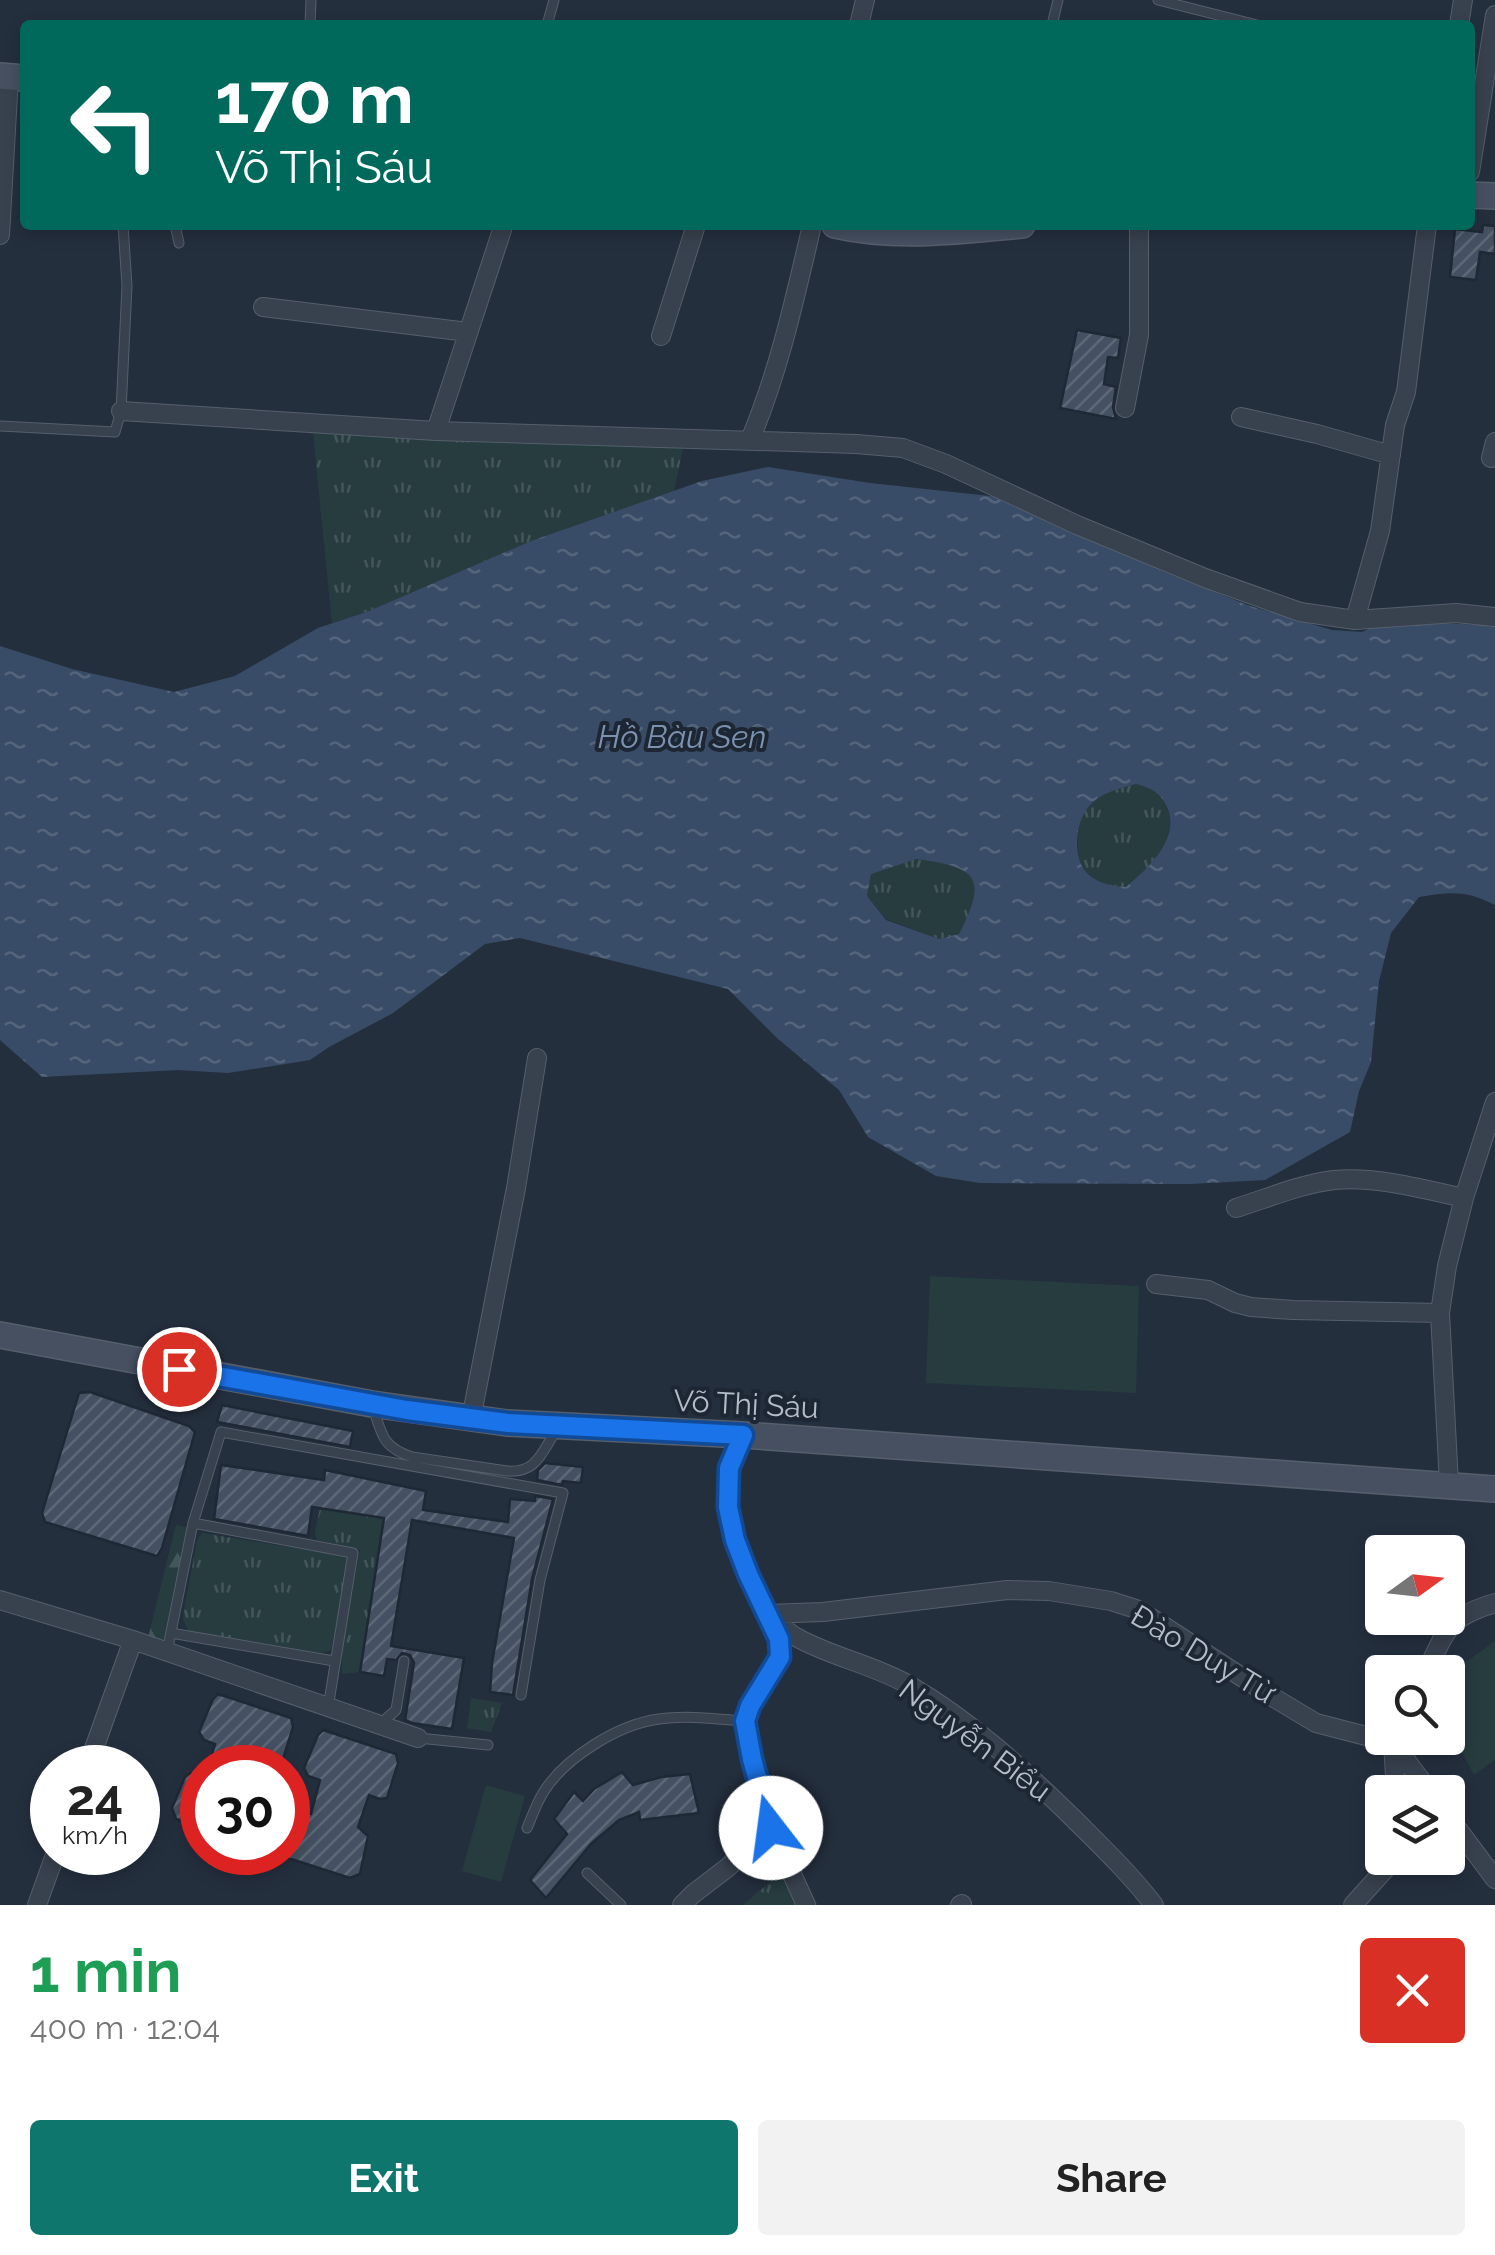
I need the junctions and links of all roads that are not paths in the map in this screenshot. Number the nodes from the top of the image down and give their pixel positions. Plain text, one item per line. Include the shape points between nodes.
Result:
1 (1158, 0) edge
2 (1495, 15) edge
3 (1236, 20) edge
4 (11, 77) edge
5 (1475, 141) edge
6 (123, 230) edge
7 (176, 230) edge
8 (502, 230) dead end
9 (694, 230) edge
10 (811, 230) edge
11 (858, 230) edge
12 (956, 230) edge
13 (1139, 230) edge
14 (1426, 230) edge
15 (0, 236) edge
16 (180, 243) dead end
17 (264, 307) dead end
18 (468, 332) junction
19 (661, 336) dead end
20 (1124, 408) dead end
21 (120, 411) junction
22 (1241, 416) dead end
23 (0, 426) edge
24 (436, 430) junction
25 (750, 440) junction
26 (1391, 455) junction
27 (1495, 616) edge
28 (1355, 620) junction
29 (537, 1058) dead end
30 (1495, 1102) edge
31 (1464, 1198) junction
32 (1236, 1208) dead end
33 (1156, 1284) dead end
34 (1440, 1313) junction
35 (0, 1335) edge
36 (372, 1404) junction
37 (471, 1418) junction
38 (558, 1427) junction
39 (743, 1435) junction
40 (1449, 1484) junction
41 (1495, 1489) edge
42 (195, 1524) junction
43 (0, 1600) edge
44 (1495, 1604) edge
45 (768, 1614) junction
46 (171, 1633) junction
47 (133, 1640) junction
48 (167, 1652) junction
49 (1435, 1655) edge
50 (334, 1661) junction
51 (404, 1661) dead end
52 (521, 1695) dead end
53 (328, 1708) junction
54 (745, 1721) junction
55 (378, 1726) junction
56 (1365, 1733) edge
57 (418, 1738) joint
58 (488, 1744) dead end
59 (95, 1745) edge
60 (527, 1828) dead end
61 (771, 1828) junction
62 (1465, 1839) edge
63 (587, 1873) dead end
64 (48, 1875) edge
65 (1380, 1875) edge
66 (1495, 1879) edge
67 (37, 1905) edge
68 (622, 1905) edge
69 (682, 1905) edge
70 (806, 1905) edge
71 (1154, 1905) edge
72 (1353, 1905) edge

1 - 3 lane
2 - 5 street
4 - 15 street
6 - 21 lane
7 - 16 lane
8 - 18 street
9 - 19 street
10 - 25 street
11 - 12 main road
13 - 20 street via 1140,335
14 - 26 street via 1406,392
17 - 18 street
18 - 24 street
21 - 23 lane via 115,432
21 - 24 street
22 - 26 street
24 - 25 street
25 - 28 street via 903,448 1205,578 1300,612
26 - 28 street via 1380,531
27 - 28 street
29 - 37 street
30 - 31 street
31 - 32 street via 1334,1180
31 - 34 street
33 - 34 street via 1208,1290 1250,1307
34 - 40 street
35 - 36 main road, Võ Thị Sáu
36 - 37 main road, Võ Thị Sáu
36 - 38 lane via 384,1442 397,1452 507,1471 533,1466
37 - 38 main road, Võ Thị Sáu
38 - 39 main road, Võ Thị Sáu
39 - 40 main road, Võ Thị Sáu
39 - 45 street via 729,1468 728,1507 741,1557
40 - 41 main road, Võ Thị Sáu
42 - 46 lane
42 - 50 lane via 353,1553
42 - 52 lane via 221,1432 563,1492
43 - 47 street
44 - 49 street via 1457,1618
45 - 54 street via 780,1657
45 - 56 street, Đào Duy Từ via 1008,1590 1084,1595 1139,1610 1316,1722
45 - 71 street, Nguyễn Biểu via 793,1636 910,1686 978,1734 1048,1793
46 - 48 lane
46 - 50 lane
47 - 48 street
47 - 59 street
48 - 53 street
50 - 53 lane
51 - 55 lane via 396,1710
53 - 55 street
54 - 60 lane via 656,1719 598,1742 544,1791
54 - 61 street
55 - 57 street
57 - 58 lane
61 - 69 street
61 - 70 street
62 - 66 street
63 - 68 lane
64 - 67 street
65 - 72 street

